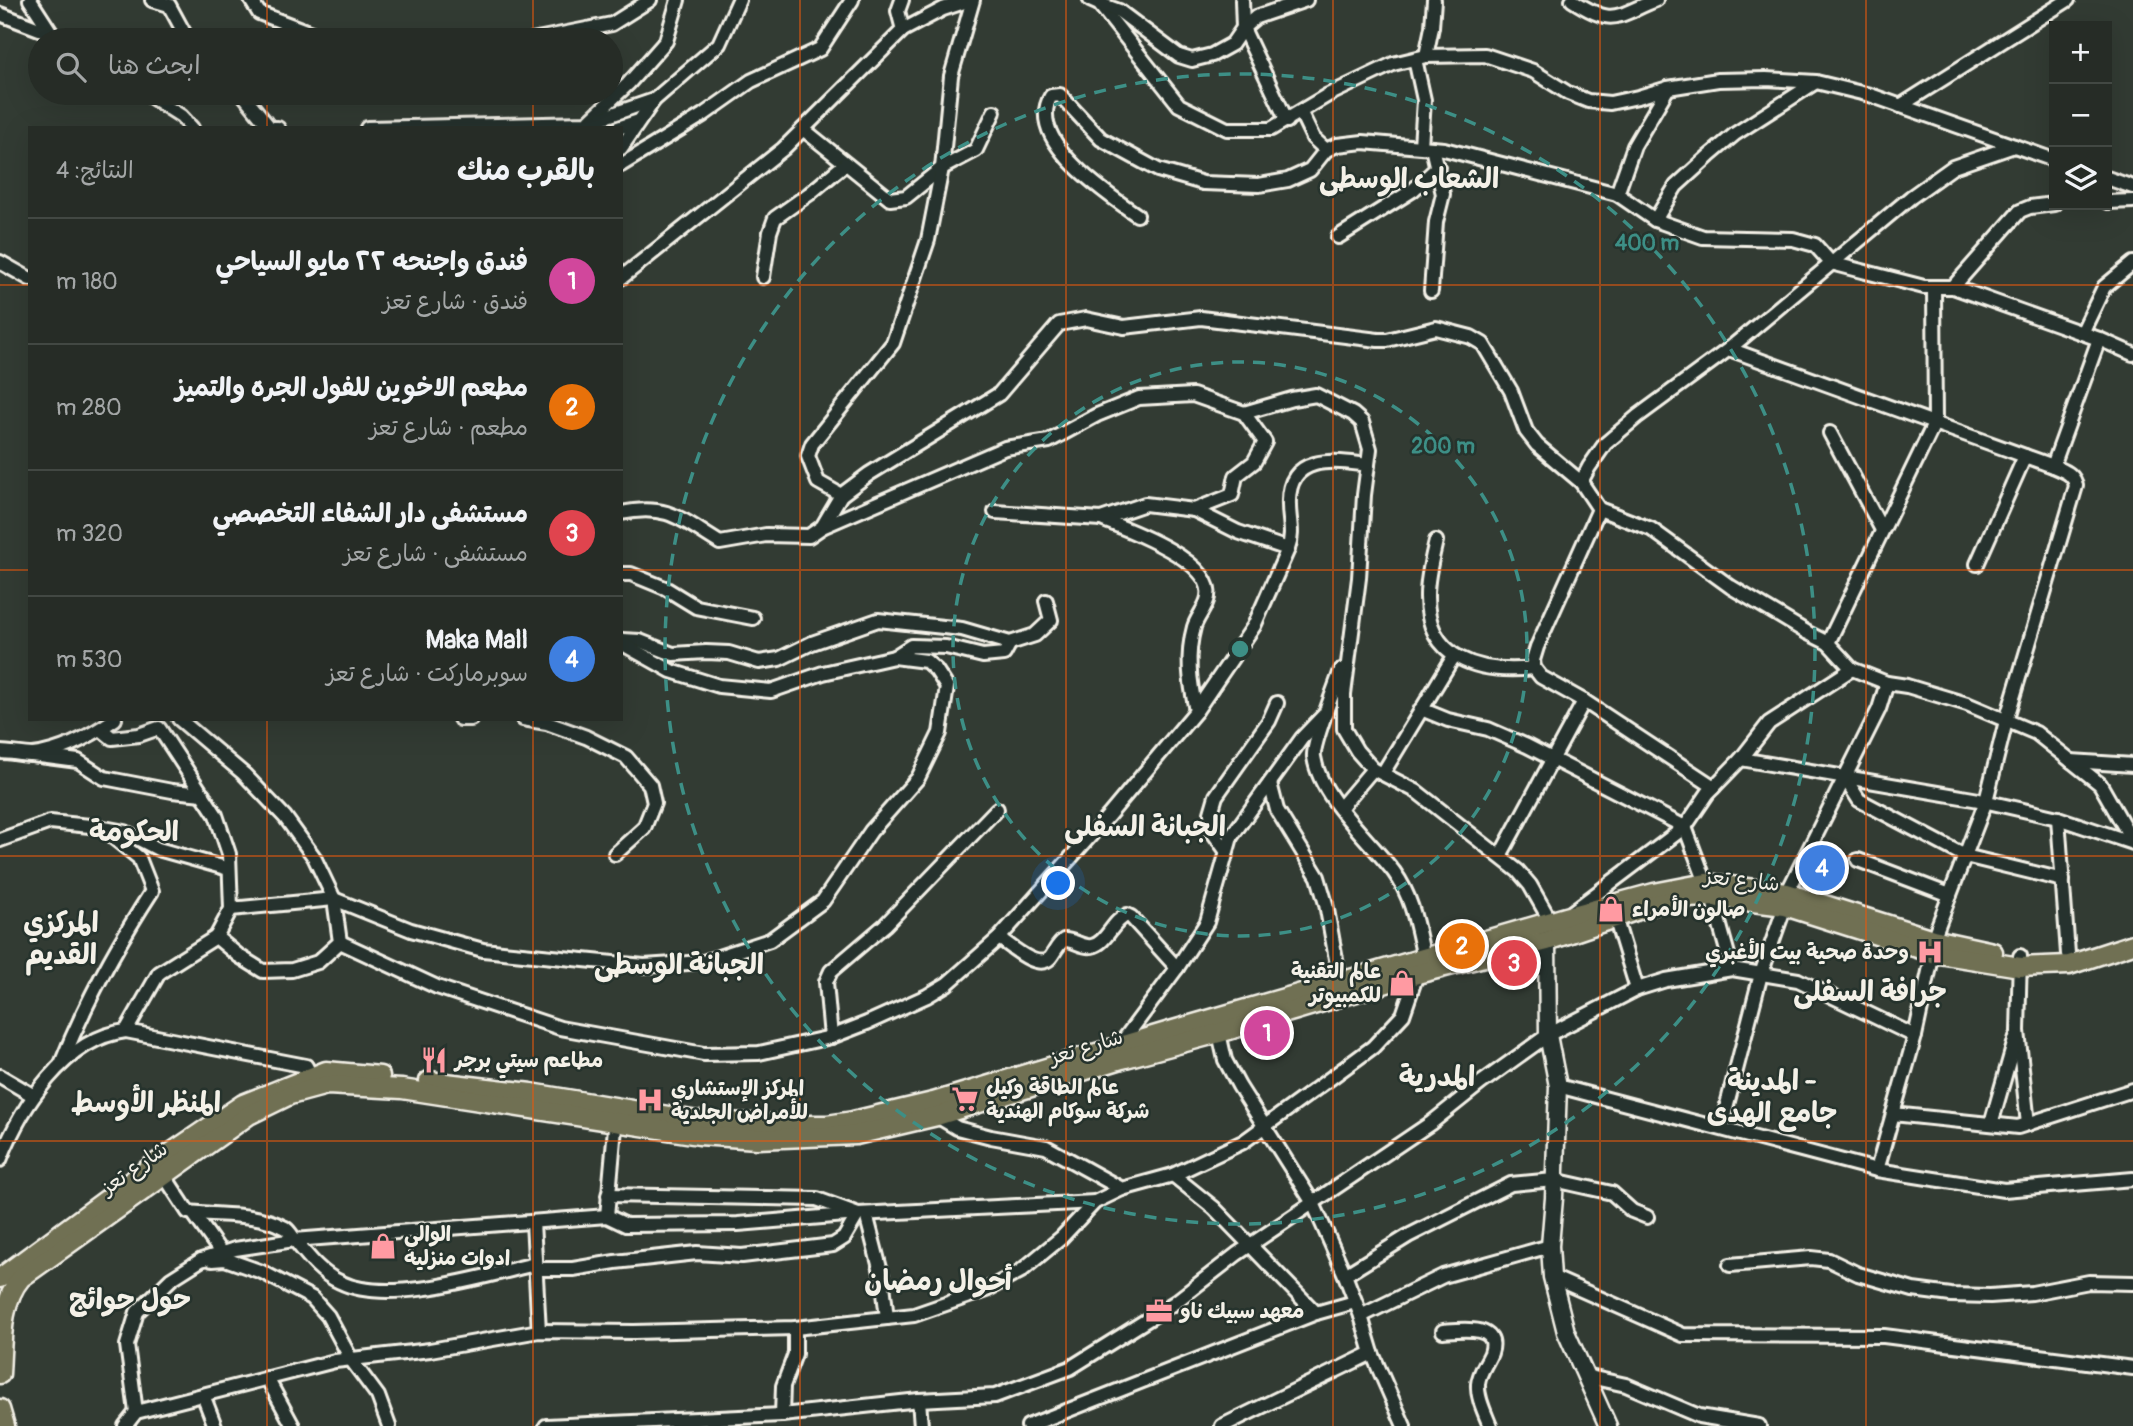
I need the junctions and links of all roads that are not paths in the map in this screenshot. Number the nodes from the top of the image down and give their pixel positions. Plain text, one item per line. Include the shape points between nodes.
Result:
1 (30, 0) edge
2 (152, 0) edge
3 (251, 0) edge
4 (650, 0) edge
5 (678, 0) edge
6 (739, 0) edge
7 (852, 0) edge
8 (902, 0) edge
9 (971, 0) edge
10 (1242, 0) edge
11 (1306, 0) edge
12 (1434, 0) edge
13 (1572, 0) edge
14 (1656, 0) edge
15 (2068, 0) edge
16 (1096, 1) edge
17 (0, 14) edge
18 (37, 28) edge
19 (48, 28) edge
20 (181, 28) edge
21 (299, 28) edge
22 (592, 28) edge
23 (1243, 28) junction
24 (903, 30) junction
25 (1421, 57) junction
26 (1816, 82) junction
27 (1668, 88) junction
28 (623, 89) edge
29 (654, 100) junction
30 (164, 105) edge
31 (252, 105) edge
32 (606, 105) edge
33 (1900, 106) junction
34 (995, 112) dead end
35 (1301, 113) junction
36 (639, 121) junction
37 (1287, 121) junction
38 (587, 123) junction
39 (190, 126) edge
40 (268, 126) edge
41 (455, 126) edge
42 (623, 126) edge
43 (803, 129) junction
44 (623, 145) edge
45 (2014, 146) junction
46 (1426, 147) junction
47 (1326, 150) junction
48 (2049, 158) edge
49 (623, 164) edge
50 (845, 164) junction
51 (1438, 167) junction
52 (942, 168) junction
53 (2112, 180) edge
54 (2133, 187) edge
55 (1617, 194) junction
56 (2133, 201) edge
57 (2112, 202) edge
58 (2049, 205) edge
59 (1137, 215) dead end
60 (1655, 219) junction
61 (1338, 237) dead end
62 (0, 262) edge
63 (1831, 263) junction
64 (2133, 264) edge
65 (623, 276) edge
66 (763, 277) dead end
67 (28, 278) edge
68 (1934, 287) junction
69 (1953, 287) junction
70 (1431, 291) dead end
71 (2081, 333) junction
72 (2099, 339) junction
73 (1729, 349) junction
74 (2133, 354) edge
75 (1244, 413) junction
76 (1935, 422) junction
77 (1830, 433) dead end
78 (2025, 456) junction
79 (1368, 465) junction
80 (2053, 466) junction
81 (1581, 482) junction
82 (841, 495) junction
83 (1599, 509) junction
84 (1194, 510) junction
85 (995, 512) dead end
86 (623, 513) edge
87 (1101, 519) junction
88 (822, 527) junction
89 (1882, 530) junction
90 (1436, 541) dead end
91 (1288, 549) junction
92 (1977, 564) dead end
93 (623, 574) edge
94 (1046, 601) dead end
95 (753, 618) dead end
96 (623, 642) edge
97 (623, 643) edge
98 (1010, 643) junction
99 (1828, 643) junction
100 (1349, 648) junction
101 (1454, 656) junction
102 (894, 657) junction
103 (1534, 668) junction
104 (1852, 669) junction
105 (1887, 683) junction
106 (1584, 701) junction
107 (1277, 703) dead end
108 (1421, 709) junction
109 (1196, 712) junction
110 (1326, 713) junction
111 (112, 721) edge
112 (181, 721) edge
113 (535, 721) edge
114 (2006, 721) junction
115 (101, 729) junction
116 (0, 752) edge
117 (32, 755) junction
118 (1553, 759) junction
119 (1741, 759) junction
120 (2070, 761) junction
121 (2133, 765) edge
122 (1378, 771) junction
123 (1845, 778) junction
124 (1270, 783) junction
125 (1714, 787) junction
126 (204, 794) junction
127 (1986, 802) junction
128 (1340, 808) junction
129 (997, 809) dead end
130 (2058, 817) junction
131 (100, 827) junction
132 (1685, 827) junction
133 (0, 840) edge
134 (2133, 842) edge
135 (1227, 852) junction
136 (615, 854) dead end
137 (1500, 856) junction
138 (1965, 856) junction
139 (1858, 860) dead end
140 (229, 869) junction
141 (2063, 880) junction
142 (1709, 890) junction
143 (1950, 895) junction
144 (334, 899) junction
145 (1786, 900) junction
146 (231, 909) junction
147 (1615, 918) junction
148 (1552, 926) junction
149 (2133, 933) edge
150 (216, 937) junction
151 (999, 938) junction
152 (340, 942) junction
153 (2133, 944) edge
154 (1933, 946) junction
155 (2068, 954) junction
156 (2020, 962) junction
157 (1421, 966) junction
158 (1177, 968) junction
159 (1732, 969) junction
160 (1761, 974) junction
161 (1340, 981) junction
162 (1637, 989) junction
163 (127, 1031) junction
164 (2018, 1031) junction
165 (1219, 1033) junction
166 (1548, 1035) junction
167 (1914, 1036) junction
168 (831, 1037) junction
169 (1121, 1052) junction
170 (60, 1065) junction
171 (0, 1076) edge
172 (314, 1082) junction
173 (1558, 1086) junction
174 (2133, 1090) edge
175 (34, 1096) junction
176 (935, 1109) junction
177 (617, 1114) junction
178 (1893, 1114) junction
179 (1991, 1124) junction
180 (2028, 1124) junction
181 (1264, 1127) junction
182 (1721, 1128) junction
183 (3, 1143) edge
184 (0, 1160) edge
185 (160, 1169) junction
186 (1877, 1170) junction
187 (1172, 1175) junction
188 (2133, 1179) edge
189 (1554, 1180) junction
190 (1122, 1189) junction
191 (608, 1195) junction
192 (1095, 1202) junction
193 (1313, 1203) junction
194 (193, 1213) junction
195 (862, 1214) junction
196 (607, 1216) junction
197 (1647, 1217) dead end
198 (533, 1222) junction
199 (294, 1240) junction
200 (1549, 1246) junction
201 (1251, 1247) junction
202 (222, 1254) junction
203 (201, 1260) junction
204 (1730, 1265) dead end
205 (536, 1267) junction
206 (1345, 1275) junction
207 (0, 1278) edge
208 (1552, 1278) junction
209 (2133, 1283) edge
210 (1355, 1302) junction
211 (1316, 1313) junction
212 (1361, 1316) junction
213 (887, 1318) junction
214 (795, 1328) junction
215 (539, 1331) junction
216 (1443, 1331) dead end
217 (1, 1333) edge
218 (1373, 1353) junction
219 (352, 1361) junction
220 (2133, 1368) edge
221 (0, 1374) edge
222 (1585, 1376) junction
223 (267, 1378) junction
224 (203, 1395) junction
225 (919, 1400) junction
226 (0, 1409) edge
227 (136, 1412) junction
228 (782, 1415) junction
229 (670, 1424) edge
230 (5, 1426) edge
231 (125, 1426) edge
232 (215, 1426) edge
233 (293, 1426) edge
234 (389, 1426) edge
235 (546, 1426) edge
236 (921, 1426) edge
237 (1028, 1426) edge
238 (1222, 1426) edge
239 (1404, 1426) edge
240 (1490, 1426) edge
241 (1608, 1426) edge
242 (1759, 1426) edge

1 - 19 street
2 - 20 street via 169,5
3 - 21 street via 259,13
4 - 22 street via 612,24
5 - 28 street via 666,41
6 - 29 street via 719,44
7 - 49 street via 820,49 751,80
8 - 24 street via 898,12
9 - 24 street
9 - 52 street via 951,76
10 - 23 street
11 - 23 street via 1256,17
12 - 25 street via 1432,27
13 - 14 street via 1604,17 1617,18
15 - 33 street
16 - 23 street via 1119,11 1179,56 1192,60 1232,44
16 - 37 street via 1179,105 1227,129 1270,130
17 - 18 street
23 - 37 street
24 - 43 street
25 - 27 street via 1485,55 1533,71 1588,101 1610,103
25 - 35 street via 1392,64
25 - 46 street
26 - 27 street via 1718,80
26 - 33 street
26 - 60 street via 1709,156 1676,186
27 - 55 street via 1634,146
29 - 36 street
29 - 38 street
30 - 39 street
31 - 40 street
32 - 38 street
33 - 45 street
34 - 52 street via 976,150
35 - 37 street
35 - 47 street via 1313,138
36 - 42 street
36 - 44 street
38 - 41 street
43 - 50 street
43 - 65 street
45 - 48 street
45 - 63 street via 1953,167
46 - 47 street via 1363,142
46 - 51 street
46 - 55 street
47 - 59 street via 1310,170 1288,180 1259,185 1203,183 1157,170 1101,139 1060,95 1051,96 1048,131 1060,152
50 - 52 street via 890,199 898,200
50 - 66 street via 775,218
51 - 61 street via 1413,190
51 - 70 street via 1443,194 1436,222
52 - 82 street via 928,240 893,343 807,456 818,482
53 - 54 street
55 - 60 street
56 - 57 street
58 - 69 street via 2020,211
60 - 63 street via 1703,237 1793,239 1815,246
62 - 67 street
63 - 68 street
63 - 73 street
64 - 71 street via 2104,287
68 - 69 street
68 - 76 street
69 - 71 street
71 - 72 street
72 - 74 street
72 - 80 street
73 - 76 street
73 - 81 street via 1605,444
75 - 79 street via 1316,396 1363,422 1370,449
75 - 84 street via 1265,442 1254,462 1236,476 1232,495
75 - 88 street via 1193,395 1139,398 1049,441 1005,447
76 - 78 street
76 - 89 street
77 - 89 street
78 - 80 street
78 - 92 street
79 - 91 street via 1334,460 1298,472 1289,502 1293,537
79 - 100 street
80 - 114 street via 2071,474 2076,486
81 - 82 street via 1526,431 1495,361 1483,344 1471,337 1436,328 1387,340 1202,318 1124,327 1086,319 1059,324 999,394
81 - 83 street
82 - 88 street
83 - 99 street via 1651,529 1731,587
83 - 103 street via 1537,647
84 - 87 street via 1145,504
84 - 91 street
85 - 87 street
86 - 88 street via 665,510 720,543 750,536 809,536
87 - 109 street via 1154,539 1189,564 1208,587 1188,657
89 - 99 street
90 - 101 street via 1427,610 1432,628
91 - 109 street via 1254,626
93 - 95 street via 665,587 696,607
94 - 98 street via 1051,620 1035,635
96 - 98 street via 640,641 673,654 729,653 759,662 779,659 878,620 962,629
97 - 102 street via 671,671 719,686 771,691
98 - 102 street via 1004,654 983,656 946,647 911,646
99 - 104 street
100 - 110 street
100 - 122 street via 1344,729 1357,751
101 - 103 street via 1472,665 1509,671
101 - 108 street
102 - 144 street via 926,662 943,679 947,687 940,733 918,778 870,831 822,901 770,940 703,962 644,966 574,961 483,950 411,930
103 - 106 street via 1544,680
104 - 105 street
104 - 119 street via 1769,723
105 - 114 street via 1967,704
105 - 123 street
106 - 118 street
106 - 125 street
107 - 135 street via 1216,796 1212,831
108 - 118 street via 1489,729
108 - 122 street
109 - 151 street
110 - 124 street
110 - 128 street via 1313,756 1323,783
111 - 115 street
112 - 144 street via 285,817 314,857
113 - 136 street via 586,737 626,757 650,785 654,803 644,828
114 - 120 street via 2036,733
114 - 127 street
115 - 117 street via 67,746
115 - 126 street via 112,738 159,728
116 - 117 street
117 - 126 street via 78,761 104,778
118 - 132 street
118 - 137 street
119 - 123 street
119 - 125 street
120 - 121 street
120 - 134 street via 2100,785
122 - 128 street
122 - 137 street via 1416,791
123 - 127 street
123 - 138 street via 1859,800
123 - 145 street
124 - 135 street via 1231,836
124 - 161 street via 1278,810 1318,877
125 - 132 street
126 - 140 street via 229,854
127 - 130 street
127 - 138 street
128 - 157 street via 1394,872 1412,902
129 - 168 street via 885,925 831,971 826,982
130 - 134 street
130 - 141 street
131 - 133 street via 50,822
131 - 140 street
131 - 170 street via 139,858 152,891 76,1025
132 - 142 street
132 - 148 street
135 - 158 street via 1208,922
137 - 148 street via 1530,886
138 - 141 street
138 - 143 street
139 - 143 street
140 - 146 street
141 - 155 street
142 - 145 main road, شارع تعز
142 - 147 main road, شارع تعز
142 - 148 main road, شارع تعز via 1654,893
142 - 159 street
143 - 154 street
144 - 146 street
144 - 152 street
145 - 154 main road, شارع تعز
145 - 160 street
146 - 150 street
147 - 148 main road, شارع تعز
147 - 162 street
148 - 157 main road, شارع تعز
148 - 166 main road
149 - 155 main road, شارع تعز
150 - 152 street via 263,971 292,970 318,962
150 - 163 street via 159,973
151 - 158 street via 1043,962 1064,940 1091,947 1126,915
151 - 168 street via 937,990
152 - 168 street via 449,991 560,1028 653,1046 704,1054 759,1053
153 - 156 main road, شارع تعز via 2069,965
154 - 156 main road, شارع تعز via 1978,950
154 - 167 street
155 - 156 main road, شارع تعز
156 - 164 street
157 - 161 main road, شارع تعز
157 - 165 main road, شارع تعز
157 - 181 street via 1403,1015 1373,1047
158 - 169 street
159 - 160 street
159 - 162 street
160 - 167 street via 1798,980
160 - 182 street
161 - 169 main road, شارع تعز
162 - 166 street
163 - 170 street via 89,1043
163 - 172 street via 306,1066
164 - 179 street
164 - 180 street
165 - 169 main road, شارع تعز
165 - 181 street via 1225,1060
166 - 173 main road
166 - 193 street via 1431,1123
167 - 178 street
169 - 176 main road, شارع تعز
170 - 175 street
171 - 175 street
172 - 177 main road, شارع تعز via 326,1071 402,1078 531,1093
172 - 185 main road, شارع تعز via 243,1104
173 - 182 street
173 - 189 main road
174 - 180 street
175 - 183 street
176 - 177 main road, شارع تعز via 827,1125 755,1125
176 - 190 street via 957,1128 1046,1147
177 - 191 street
178 - 179 street
178 - 186 street
179 - 180 street
181 - 187 street
181 - 193 street
182 - 186 street
183 - 184 street
185 - 194 street
185 - 207 main road, شارع تعز
185 - 217 main road, شارع تعز via 21,1278 7,1301
186 - 188 street via 2004,1190
187 - 190 street
187 - 201 street via 1214,1208
189 - 197 street via 1612,1193 1632,1211
189 - 200 main road
189 - 206 street via 1511,1184 1408,1236
190 - 192 street
191 - 195 street via 817,1199
191 - 196 street
192 - 195 street
192 - 213 street via 1021,1271 986,1290 914,1315
193 - 201 street
193 - 206 street
194 - 199 street via 252,1218 285,1227
194 - 202 street
195 - 196 street via 738,1224 626,1225
195 - 205 street via 833,1245 742,1256 697,1253 573,1269
195 - 213 street via 882,1276
196 - 198 street
198 - 199 street
198 - 205 street
199 - 202 street
199 - 205 street via 327,1275 367,1291 431,1287
200 - 208 main road
200 - 212 street via 1443,1276
201 - 211 street
201 - 225 street via 1174,1303 1070,1368 995,1396
202 - 203 street
203 - 219 street via 225,1259 312,1298 328,1316
203 - 227 street via 171,1279 137,1312 127,1345
204 - 209 street via 1829,1260 1913,1290 1990,1297 2089,1282
205 - 215 street
206 - 210 street
208 - 220 street via 1683,1335 1884,1336
208 - 222 main road via 1566,1332
210 - 211 street
210 - 212 street
211 - 237 street
212 - 218 street
213 - 214 street
214 - 215 street
214 - 228 street via 795,1354 783,1386
215 - 219 street
216 - 240 street via 1478,1329 1493,1344 1478,1384
217 - 221 main road, شارع تعز
218 - 238 street
218 - 239 street
219 - 223 street
219 - 234 street via 378,1396
222 - 241 main road
222 - 242 street via 1626,1385 1699,1416
223 - 224 street
223 - 233 street
224 - 227 street
224 - 232 street
225 - 228 street
225 - 236 street
226 - 230 main road
227 - 231 street
228 - 229 street
229 - 235 street

